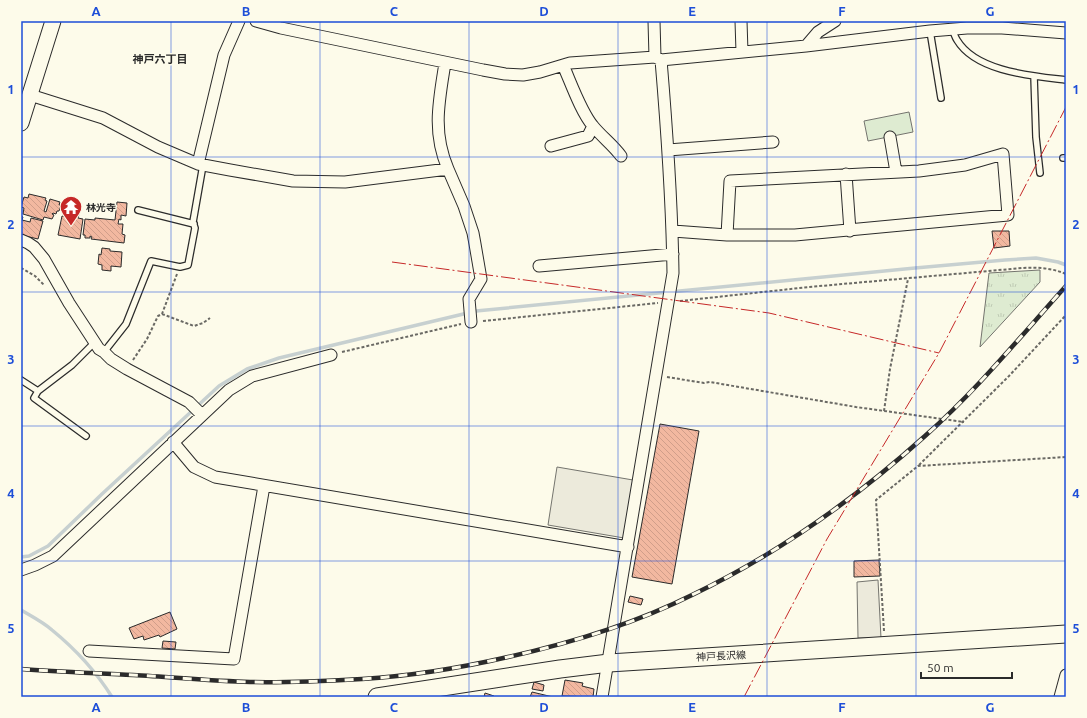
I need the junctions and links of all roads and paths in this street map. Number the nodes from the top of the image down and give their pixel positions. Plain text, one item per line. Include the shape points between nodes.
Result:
1 (53, 21) edge
2 (239, 21) edge
3 (256, 21) edge
4 (654, 21) edge
5 (741, 21) edge
6 (835, 21) edge
7 (952, 29) junction
8 (930, 31) junction
9 (1066, 33) edge
10 (806, 46) junction
11 (742, 52) junction
12 (658, 58) junction
13 (445, 63) junction
14 (562, 65) junction
15 (1034, 76) junction
16 (1066, 80) edge
17 (30, 95) junction
18 (941, 98) dead end
19 (21, 123) edge
20 (593, 126) junction
21 (890, 137) dead end
22 (773, 142) dead end
23 (551, 146) dead end
24 (668, 150) junction
25 (620, 156) dead end
26 (200, 164) junction
27 (448, 169) junction
28 (896, 172) junction
29 (1040, 173) dead end
30 (846, 174) junction
31 (138, 210) dead end
32 (194, 224) junction
33 (673, 231) junction
34 (850, 231) junction
35 (727, 234) junction
36 (21, 240) edge
37 (673, 254) junction
38 (539, 266) dead end
39 (180, 267) junction
40 (1066, 274) edge
41 (908, 279) junction
42 (669, 302) junction
43 (162, 314) junction
44 (1066, 315) edge
45 (210, 318) dead end
46 (471, 322) junction
47 (95, 342) junction
48 (104, 352) junction
49 (331, 355) joint
50 (127, 369) junction
51 (657, 375) junction
52 (21, 380) edge
53 (38, 391) junction
54 (884, 411) junction
55 (201, 414) junction
56 (964, 422) junction
57 (86, 436) dead end
58 (173, 442) junction
59 (1066, 457) edge
60 (918, 466) junction
61 (264, 486) junction
62 (628, 547) junction
63 (21, 570) edge
64 (1066, 634) edge
65 (885, 646) junction
66 (89, 651) dead end
67 (609, 663) junction
68 (1066, 675) edge
69 (384, 696) edge
70 (602, 697) edge
71 (1060, 697) edge

1 - 17 street
2 - 26 street via 224,55
3 - 13 street
4 - 12 street
5 - 11 street
6 - 10 street via 818,32
7 - 8 street
7 - 9 street via 1002,28
7 - 15 lane via 957,41 979,61 1011,72
8 - 10 street
8 - 18 lane
10 - 11 street
11 - 12 street
12 - 14 street
12 - 24 street
13 - 14 street via 523,75
13 - 27 street via 438,116 441,154
14 - 20 street
15 - 16 lane
15 - 29 lane
17 - 19 street
17 - 26 street via 103,118 158,147
20 - 23 street via 588,136
20 - 25 street via 614,146
21 - 28 street
22 - 24 street
24 - 33 street
26 - 27 street via 293,181 345,182
26 - 32 lane
27 - 46 street via 473,233 481,279 469,299
28 - 30 street
28 - 34 street via 965,165 1003,154 1008,215
30 - 34 street
30 - 35 street via 730,181
31 - 32 lane
32 - 39 lane via 188,265
33 - 35 street
33 - 37 street
34 - 35 street via 795,235
36 - 47 street via 34,247 44,259
37 - 38 street
37 - 42 street via 674,273
39 - 43 path
39 - 48 lane via 151,261 126,324
40 - 41 path via 1035,267
41 - 42 path
41 - 54 path
42 - 46 path
42 - 51 street
43 - 45 path via 194,326
43 - 50 path via 158,316 147,339
44 - 56 path
46 - 49 path
47 - 48 street
47 - 53 lane via 72,365
48 - 50 street
49 - 55 street via 252,376 229,390
50 - 55 street via 189,402
51 - 54 path
51 - 62 street
52 - 53 lane
53 - 57 lane via 34,398
54 - 56 path
55 - 58 street
56 - 60 path
58 - 61 street via 194,467 204,472 215,477
58 - 63 street via 53,556
59 - 60 path
60 - 65 path via 876,500
61 - 62 street
61 - 66 street via 234,659
62 - 67 street
64 - 65 main road, 神戸長沢線
65 - 67 main road, 神戸長沢線
67 - 69 main road, 神戸長沢線
67 - 70 street
68 - 71 street

